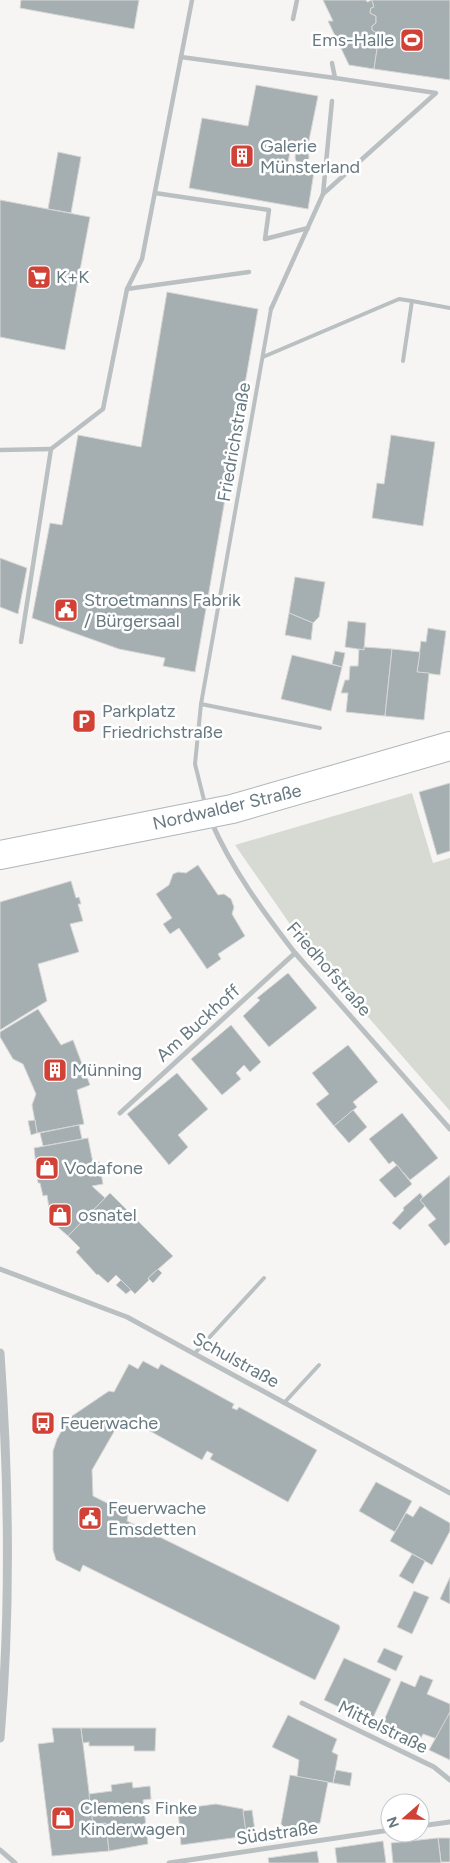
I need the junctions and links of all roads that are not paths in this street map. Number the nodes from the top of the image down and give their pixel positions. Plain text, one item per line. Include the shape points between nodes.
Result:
1 (192, 0) edge
2 (297, 0) edge
3 (293, 19) dead end
4 (181, 57) junction
5 (332, 63) dead end
6 (335, 78) junction
7 (332, 101) dead end
8 (155, 193) junction
9 (323, 194) junction
10 (308, 228) junction
11 (249, 272) dead end
12 (128, 289) junction
13 (412, 301) junction
14 (450, 308) edge
15 (271, 309) joint
16 (263, 358) junction
17 (403, 361) dead end
18 (50, 449) junction
19 (0, 450) edge
20 (21, 642) dead end
21 (201, 704) junction
22 (320, 728) dead end
23 (450, 746) edge
24 (207, 814) junction
25 (0, 855) edge
26 (295, 953) junction
27 (120, 1113) dead end
28 (450, 1129) edge
29 (0, 1269) edge
30 (264, 1278) dead end
31 (0, 1353) edge
32 (195, 1354) junction
33 (319, 1365) dead end
34 (284, 1403) junction
35 (450, 1493) edge
36 (4, 1510) edge
37 (302, 1703) dead end
38 (0, 1738) edge
39 (450, 1780) edge
40 (450, 1822) edge
41 (430, 1825) edge
42 (380, 1831) edge
43 (0, 1850) edge
44 (15, 1863) edge
45 (168, 1863) edge

1 - 4 street
2 - 3 street
4 - 6 street
4 - 8 street
5 - 6 street
6 - 9 street via 436,93
7 - 9 street
8 - 10 street via 269,210 265,239
8 - 12 street via 142,259
9 - 10 street, Friedrichstraße
10 - 15 street, Friedrichstraße
11 - 12 street
12 - 18 street via 104,409
13 - 14 lane
13 - 16 lane via 399,299
13 - 17 lane
15 - 16 lane, Friedrichstraße
16 - 21 lane, Friedrichstraße
18 - 19 street
18 - 20 street
21 - 22 lane
21 - 24 lane, Friedrichstraße via 195,764
23 - 24 main road, Nordwalder Straße via 262,802
24 - 25 main road, Nordwalder Straße
24 - 26 street, Friedhofstraße via 223,846 272,924
26 - 27 street, Am Buckhoff
26 - 28 street, Friedhofstraße
29 - 32 street, Schulstraße via 127,1317
30 - 32 lane
31 - 36 street
32 - 34 street, Schulstraße
33 - 34 lane
34 - 35 street, Schulstraße
36 - 38 street via 8,1577
37 - 39 street, Mittelstraße via 434,1767
40 - 41 street
42 - 45 street, Südstraße
43 - 44 street

